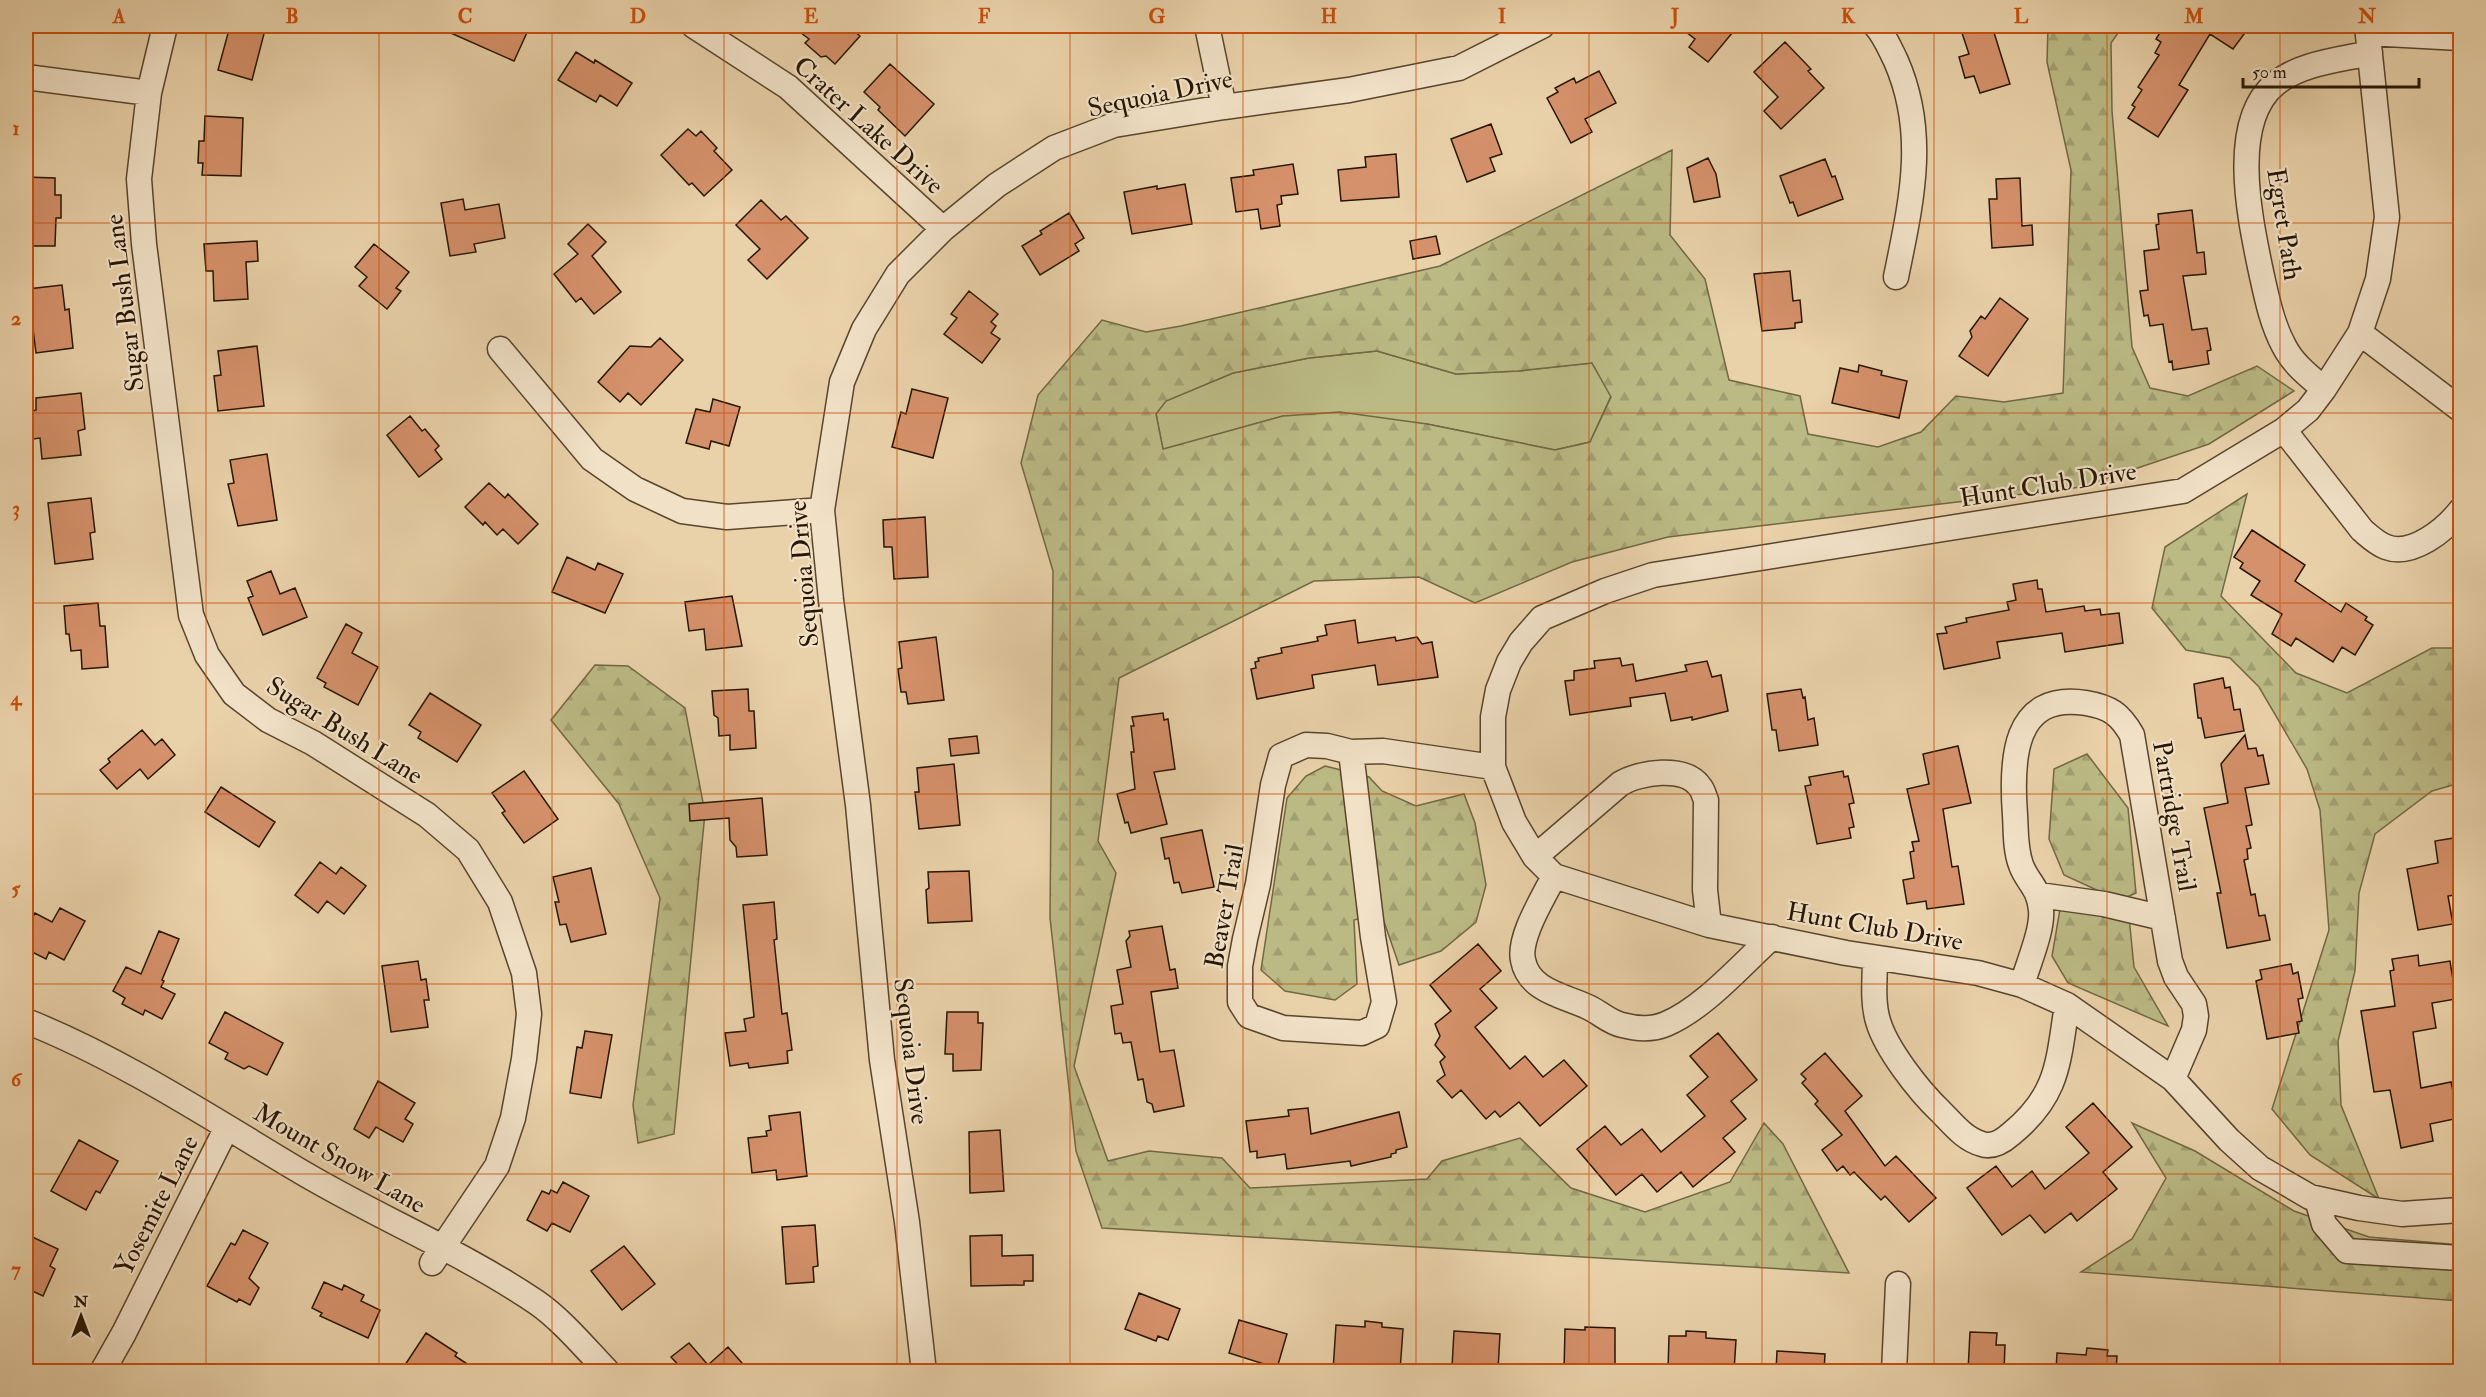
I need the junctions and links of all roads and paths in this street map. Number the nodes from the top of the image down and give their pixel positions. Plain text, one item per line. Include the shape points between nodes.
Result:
1 (165, 26) edge
2 (694, 26) edge
3 (1206, 26) edge
4 (1542, 26) edge
5 (1876, 26) edge
6 (2368, 37) edge
7 (2460, 38) edge
8 (26, 77) edge
9 (149, 93) junction
10 (1224, 107) junction
11 (943, 229) junction
12 (1896, 277) dead end
13 (2360, 333) junction
14 (500, 349) dead end
15 (2324, 389) junction
16 (2460, 409) edge
17 (2284, 430) junction
18 (822, 510) junction
19 (2460, 511) edge
20 (1351, 752) junction
21 (1493, 767) junction
22 (1535, 856) junction
23 (1554, 876) junction
24 (2039, 895) junction
25 (2163, 918) junction
26 (1709, 925) junction
27 (1772, 937) junction
28 (1875, 958) junction
29 (2022, 985) junction
30 (2067, 1005) junction
31 (26, 1021) edge
32 (2173, 1079) junction
33 (227, 1127) junction
34 (2318, 1199) junction
35 (2460, 1210) edge
36 (438, 1256) junction
37 (2460, 1258) edge
38 (1898, 1284) dead end
39 (102, 1371) edge
40 (608, 1371) edge
41 (924, 1371) edge
42 (1894, 1371) edge

1 - 9 street, Sugar Bush Lane
2 - 11 street, Crater Lake Drive via 788,87
3 - 10 street
4 - 10 street, Sequoia Drive via 1459,68 1349,90
5 - 12 street via 1902,76 1914,131 1913,194
6 - 7 street, Egret Path
6 - 13 street, Hunt Club Drive via 2387,217 2378,279
6 - 15 street, Egret Path via 2274,85 2253,121 2246,151 2250,218 2273,321 2298,367
8 - 9 street
9 - 36 street, Sugar Bush Lane via 139,179 144,244 191,615 207,656 234,694 268,720 313,743 427,815 468,850 500,902 524,973 529,1014 513,1118 497,1166
10 - 11 street, Sequoia Drive via 1114,125 1054,148 997,185
11 - 18 street, Sequoia Drive via 898,274 864,329 842,382
13 - 15 street, Hunt Club Drive
13 - 16 street
14 - 18 street via 592,459 635,489 682,511 727,517
15 - 17 street, Hunt Club Drive via 2308,410
17 - 19 street via 2362,530 2388,548 2422,543
17 - 21 street, Hunt Club Drive via 2183,491 1653,575 1605,591 1542,618 1521,642 1498,690 1493,717
18 - 41 street, Sequoia Drive via 858,805 882,1060 907,1222
20 - 20 street, Beaver Trail via 1306,745 1281,756 1277,766 1240,966 1240,1002 1249,1016 1265,1023 1303,1031 1362,1034 1377,1026 1382,1015 1384,1002
20 - 21 street via 1383,751
21 - 22 street, Hunt Club Drive via 1514,822
22 - 23 street, Hunt Club Drive
22 - 26 street via 1631,777 1659,773 1690,778 1701,787 1706,800
23 - 26 street, Hunt Club Drive
23 - 27 street via 1526,935 1522,959 1527,972 1543,988 1619,1025 1652,1028 1668,1023 1692,1009
24 - 25 street via 2104,904
24 - 25 street, Partridge Trail via 2021,866 2017,850 2013,757 2025,724 2035,713 2065,701 2086,703 2115,712 2132,735
24 - 29 street, Partridge Trail via 2040,925
25 - 32 street, Partridge Trail via 2170,961 2176,978 2194,1004 2196,1016
26 - 27 street, Hunt Club Drive
27 - 28 street, Hunt Club Drive
28 - 29 street, Hunt Club Drive via 1978,973
28 - 30 street via 1878,1022 1888,1042 1919,1090 1967,1138 1985,1146 2000,1143 2033,1115 2046,1096 2056,1076
29 - 30 street, Hunt Club Drive
30 - 32 street, Hunt Club Drive
31 - 33 street, Mount Snow Lane via 65,1037
32 - 34 street, Hunt Club Drive via 2260,1168
33 - 36 street, Mount Snow Lane
33 - 39 street, Yosemite Lane
34 - 35 street, Hunt Club Drive via 2402,1214
34 - 37 street via 2324,1224 2347,1251
36 - 40 street, Mount Snow Lane via 538,1303
38 - 42 street

